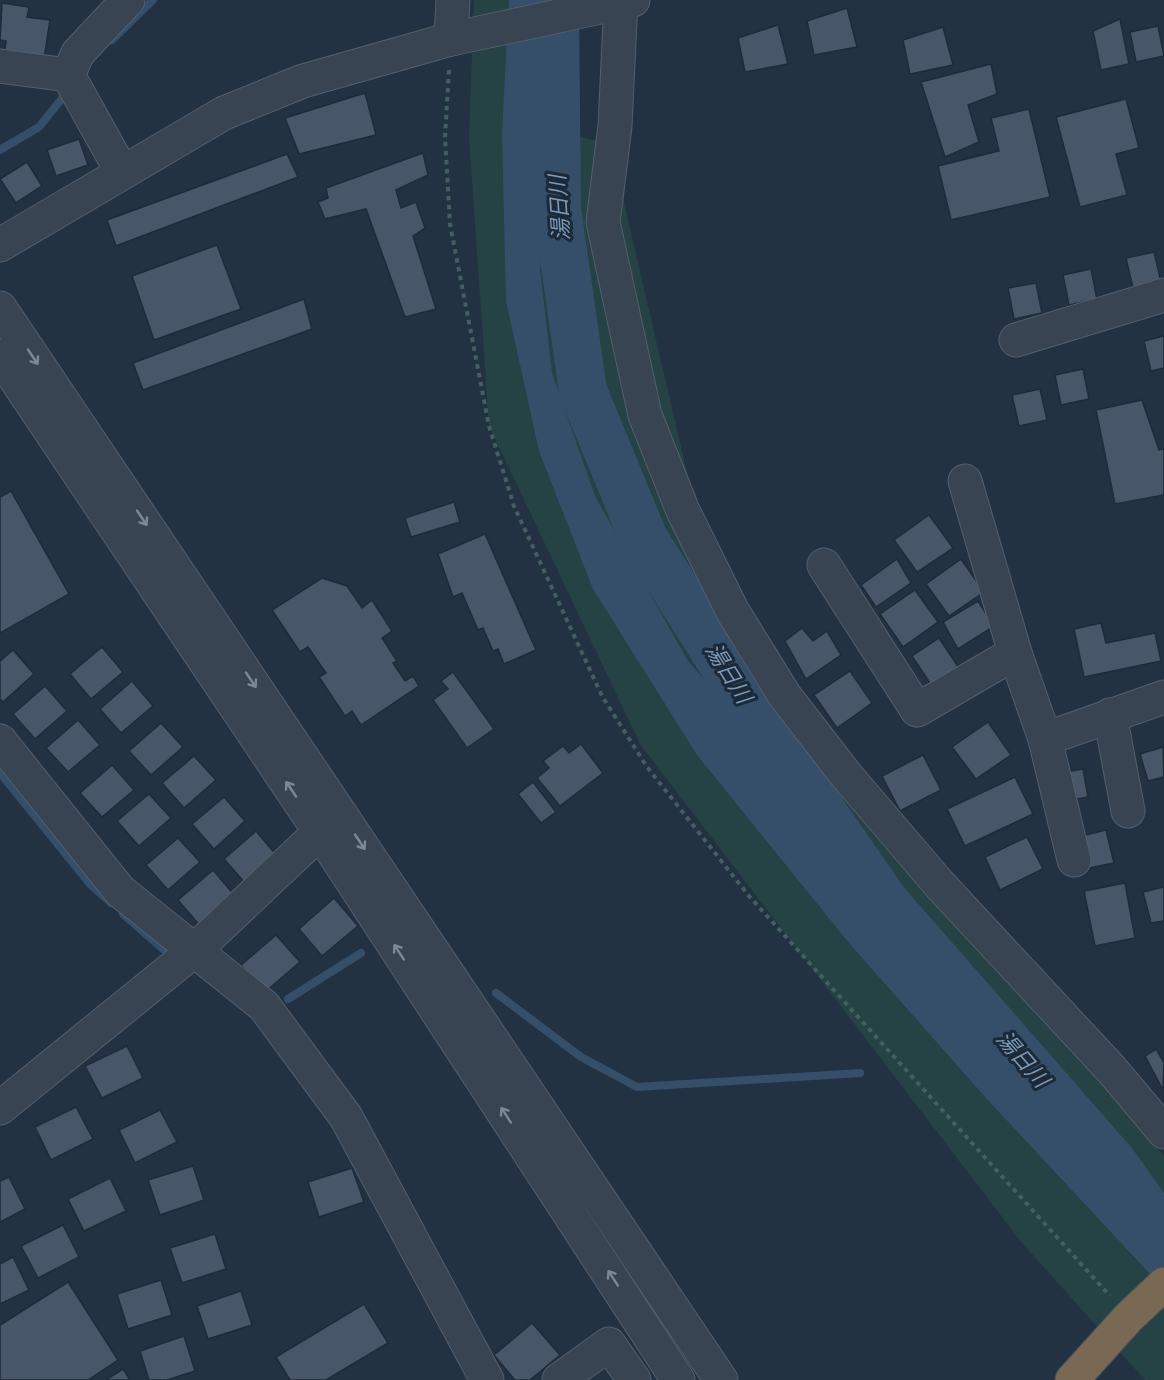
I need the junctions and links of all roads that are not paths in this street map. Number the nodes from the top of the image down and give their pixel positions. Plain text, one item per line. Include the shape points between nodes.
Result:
1 (128, 0) edge
2 (453, 0) edge
3 (621, 2) edge
4 (455, 38) junction
5 (0, 66) edge
6 (68, 75) junction
7 (123, 172) junction
8 (0, 245) edge
9 (1164, 295) edge
10 (0, 308) edge
11 (1016, 340) dead end
12 (0, 356) edge
13 (965, 481) dead end
14 (824, 565) dead end
15 (1016, 653) junction
16 (1164, 697) edge
17 (1110, 715) junction
18 (1045, 739) junction
19 (0, 741) edge
20 (1128, 811) dead end
21 (320, 832) junction
22 (1074, 860) dead end
23 (196, 949) junction
24 (0, 1108) edge
25 (1151, 1109) edge
26 (1164, 1132) edge
27 (1164, 1284) edge
28 (639, 1318) junction
29 (609, 1344) junction
30 (487, 1380) edge
31 (559, 1380) edge
32 (634, 1380) edge
33 (678, 1380) edge
34 (721, 1380) edge
35 (1072, 1380) edge

1 - 6 street via 78,53
2 - 4 street
3 - 4 street
3 - 25 street via 615,126 603,222 645,415 683,511 733,612 785,696 846,775 940,885
4 - 7 street via 303,81 234,109
5 - 6 street
6 - 7 street
7 - 8 street
9 - 11 street
10 -> 34 street
21 -> 12 street
13 - 15 street
14 - 15 street via 917,710
15 - 18 street
16 - 17 street
17 - 18 street
17 - 20 street
18 - 22 street
19 - 23 street via 120,891
21 - 23 street
28 -> 21 street
23 - 24 street
23 - 30 street via 264,1006 346,1117
25 - 26 street
27 - 35 highway
28 - 29 street
28 - 33 street
29 - 31 street
29 - 32 street

